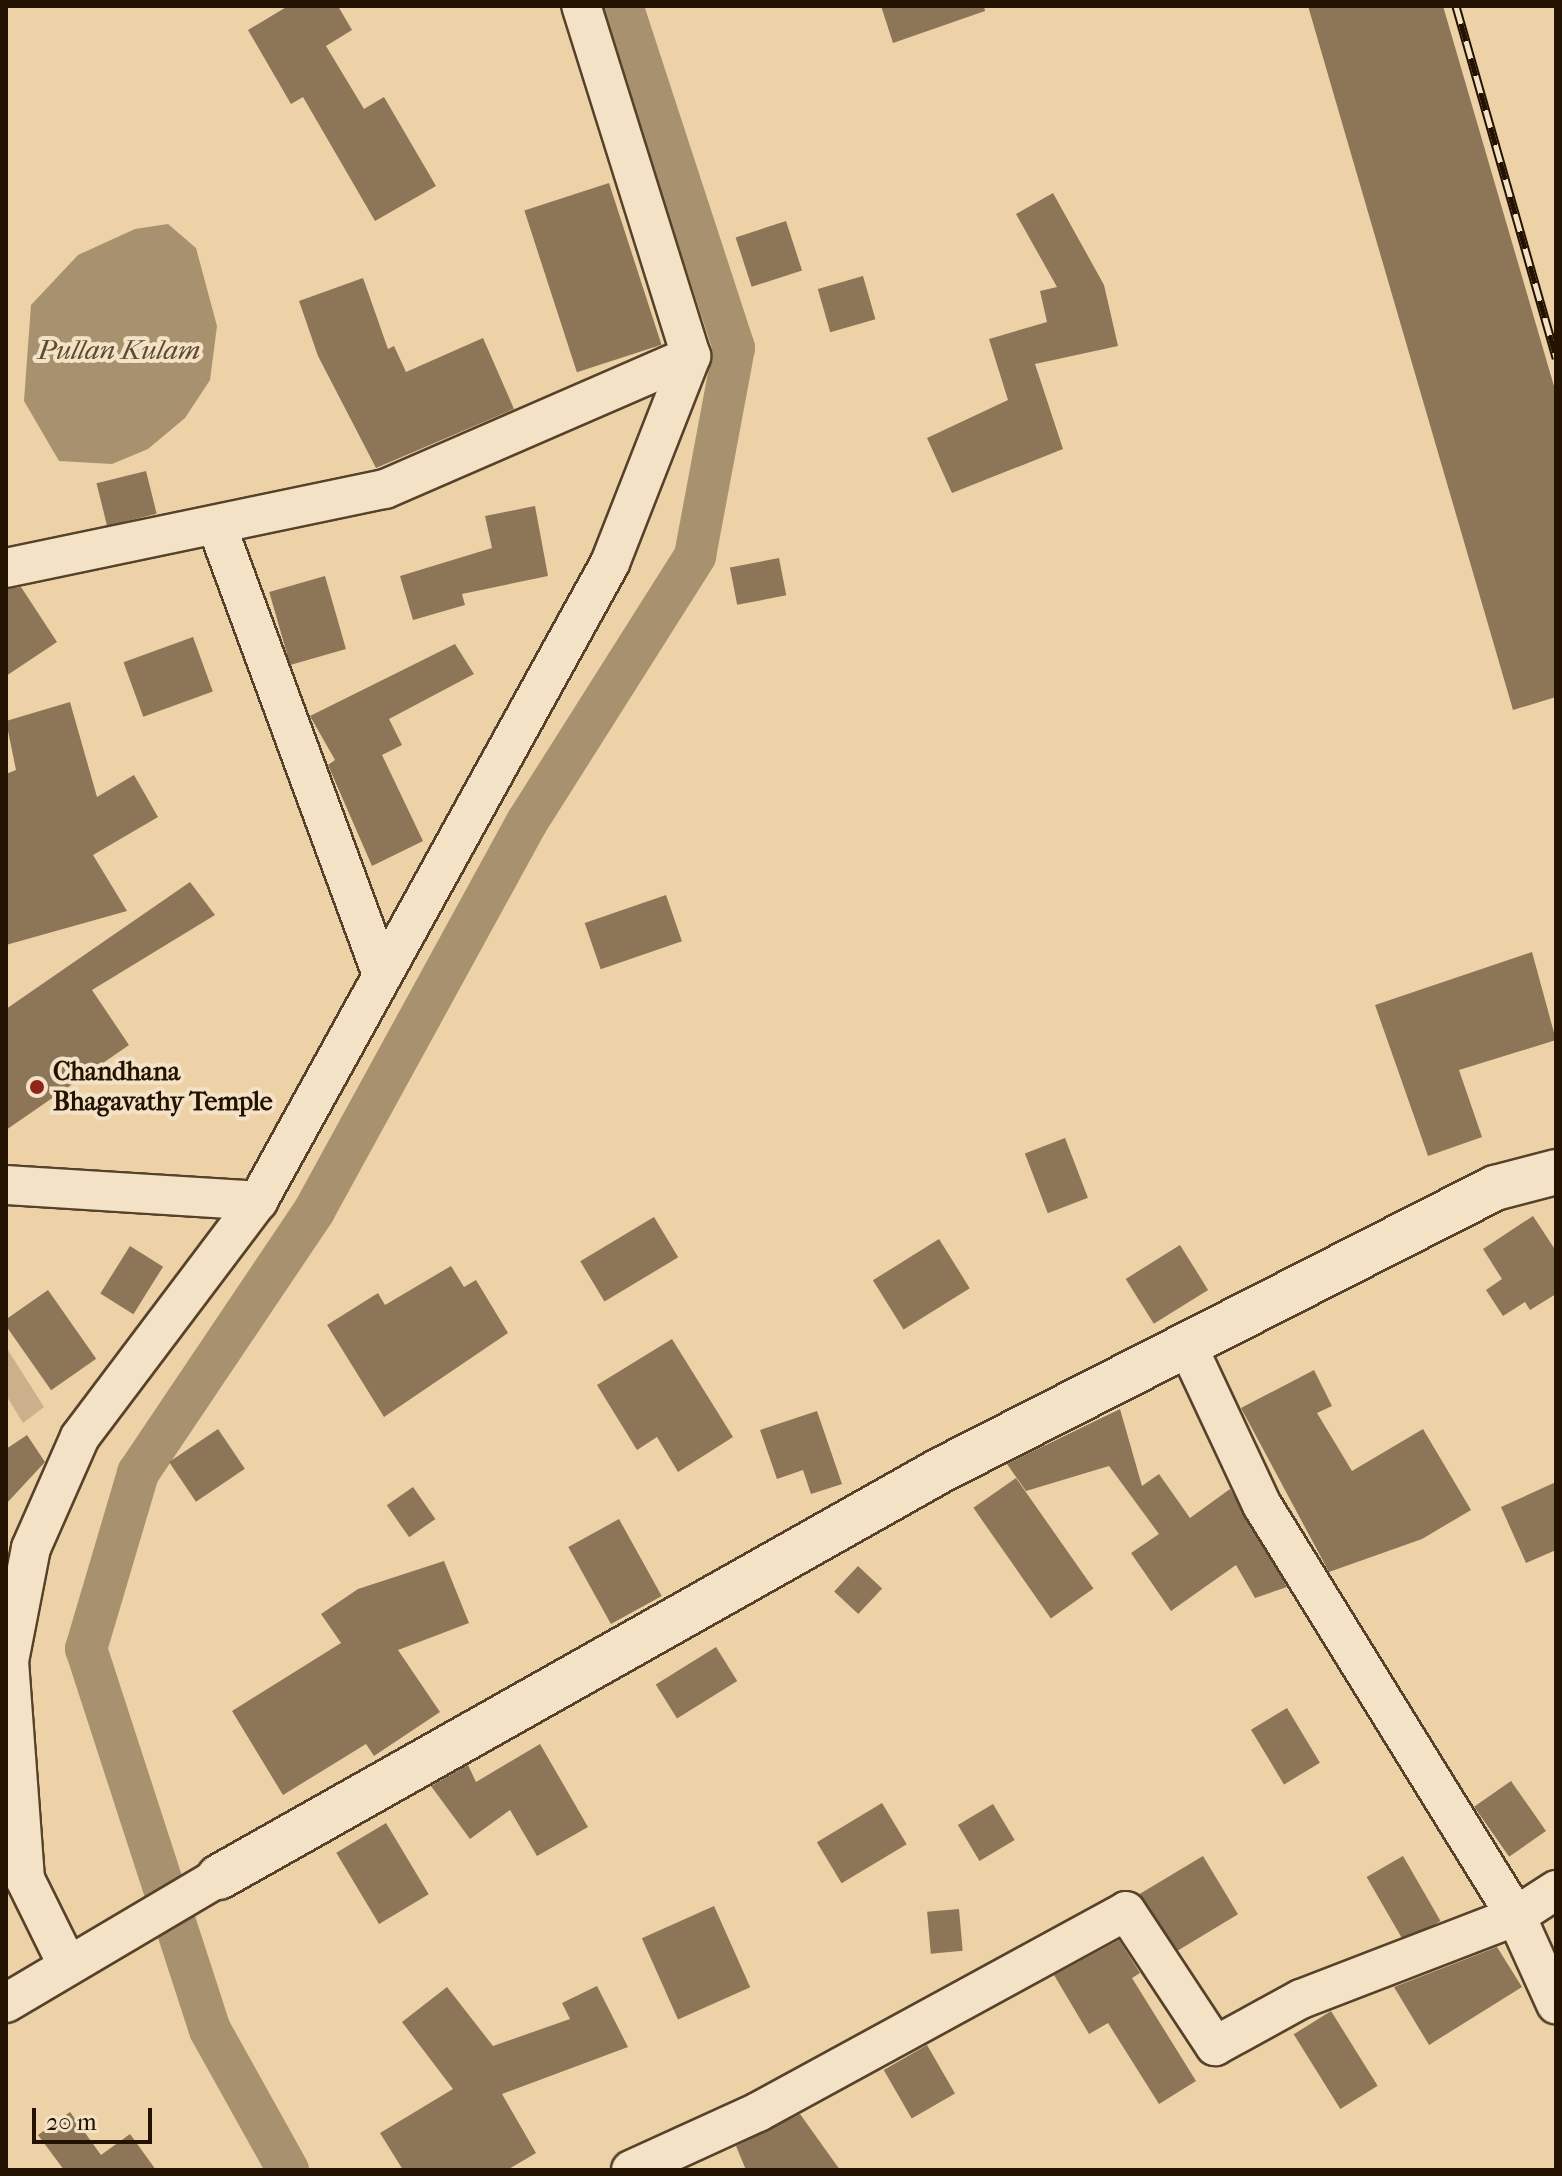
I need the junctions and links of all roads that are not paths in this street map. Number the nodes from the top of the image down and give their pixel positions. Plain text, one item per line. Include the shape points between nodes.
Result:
1 (581, 6) edge
2 (691, 356) junction
3 (218, 529) junction
4 (6, 568) edge
5 (382, 975) junction
6 (1556, 1172) edge
7 (6, 1185) edge
8 (258, 1201) junction
9 (1187, 1345) junction
10 (219, 1877) joint
11 (1556, 1890) edge
12 (1516, 1916) junction
13 (66, 1962) junction
14 (6, 2003) edge
15 (1556, 2004) edge
16 (631, 2170) edge

1 - 2 street
2 - 3 street via 385,489
2 - 5 street via 610,563
3 - 4 street
3 - 5 street
5 - 8 street
6 - 9 street via 1495,1188
7 - 8 street
8 - 13 street via 80,1437 31,1548 9,1661 25,1879
9 - 10 street via 941,1470
9 - 12 street via 1262,1505
10 - 13 street
11 - 12 street
12 - 15 street
12 - 16 street via 1301,1999 1215,2046 1126,1911 758,2112
13 - 14 street

